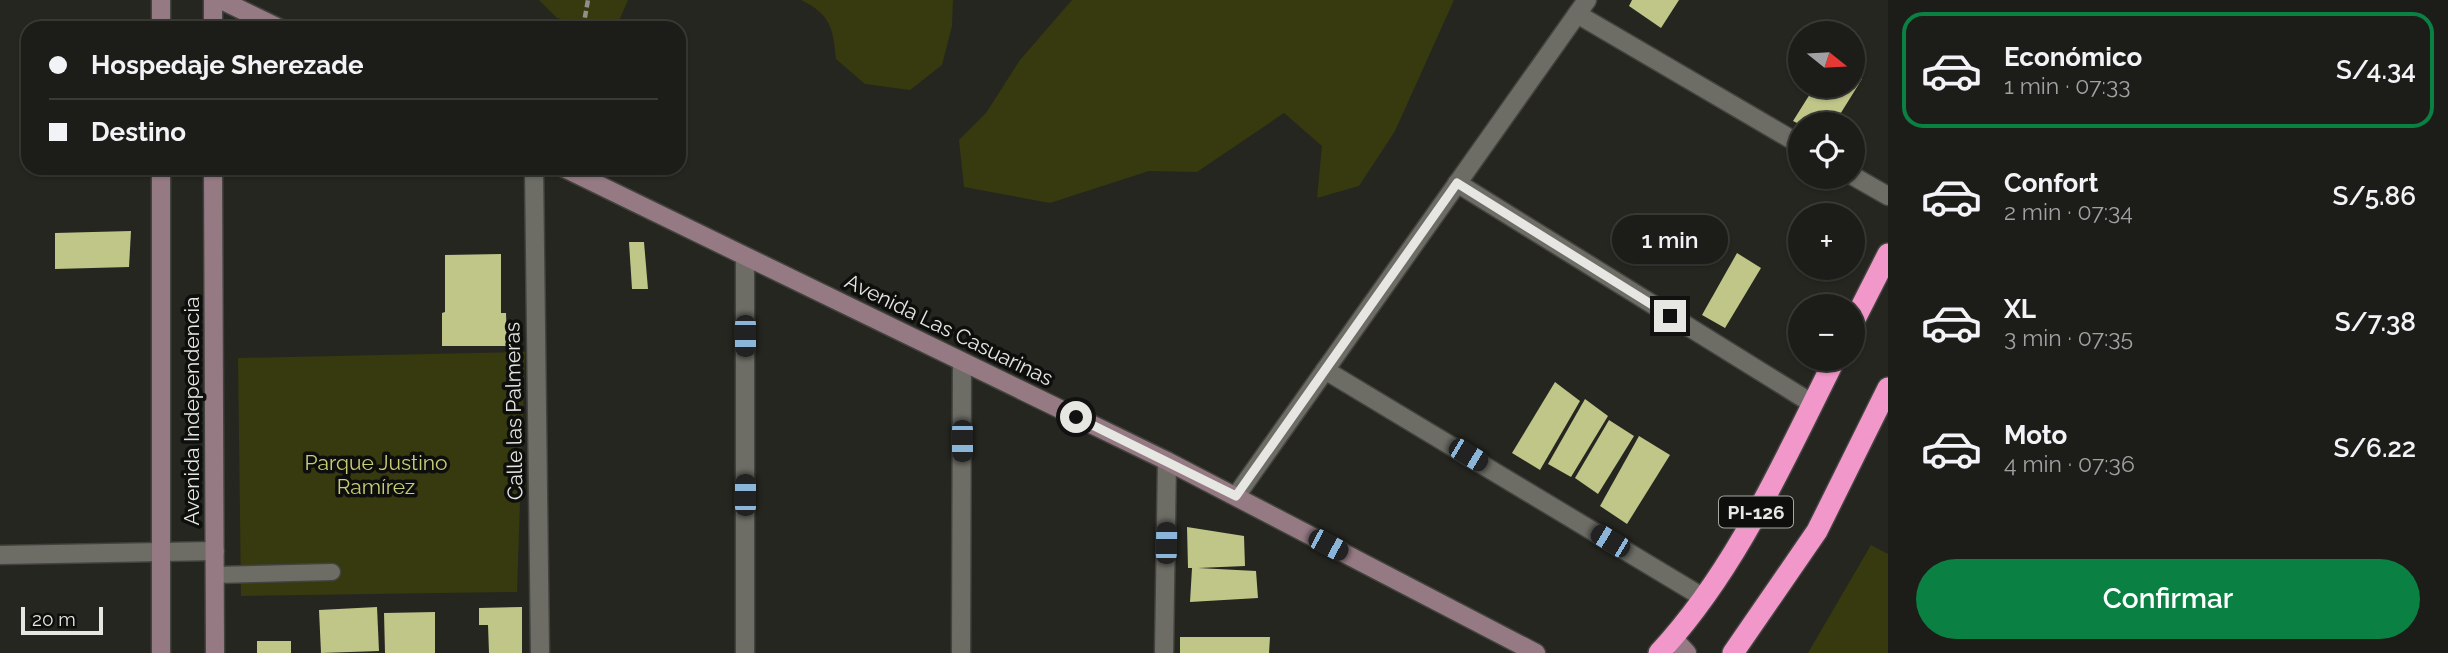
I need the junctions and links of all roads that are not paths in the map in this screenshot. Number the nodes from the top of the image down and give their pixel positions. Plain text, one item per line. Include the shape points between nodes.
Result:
1 (161, 0) edge
2 (213, 0) edge
3 (221, 0) edge
4 (1582, 7) edge
5 (161, 21) edge
6 (213, 21) edge
7 (264, 21) edge
8 (1788, 137) edge
9 (161, 175) edge
10 (213, 175) edge
11 (534, 175) edge
12 (578, 175) edge
13 (1457, 183) junction
14 (1865, 183) edge
15 (1888, 196) edge
16 (1888, 254) edge
17 (745, 257) junction
18 (1865, 299) edge
19 (962, 362) junction
20 (1325, 370) junction
21 (1829, 371) edge
22 (1888, 388) edge
23 (1813, 404) junction
24 (1167, 461) junction
25 (1236, 496) junction
26 (215, 551) junction
27 (161, 552) junction
28 (0, 555) edge
29 (332, 572) dead end
30 (215, 575) junction
31 (1704, 598) junction
32 (1673, 648) edge
33 (161, 653) edge
34 (215, 653) edge
35 (540, 653) edge
36 (745, 653) edge
37 (961, 653) edge
38 (1164, 653) edge
39 (1536, 653) edge
40 (1734, 653) edge

1 - 5 street
2 - 6 street
3 - 7 street
4 - 8 street
4 - 13 street
9 - 27 street, Avenida Independencia
10 - 26 street, Avenida Independencia
11 - 35 street, Calle las Palmeras
12 - 17 street, Avenida Las Casuarinas
13 - 20 street
13 - 23 street
14 - 15 street
16 - 18 highway
17 - 19 street, Avenida Las Casuarinas
17 - 36 street
19 - 24 street, Avenida Las Casuarinas
19 - 37 street
20 - 25 street
20 - 31 street
21 - 23 highway, PI-126
22 - 40 highway, PI-126 via 1817,531
23 - 31 highway, PI-126 via 1742,541
24 - 25 street, Avenida Las Casuarinas
24 - 38 street
25 - 39 street, Avenida Las Casuarinas
26 - 27 street
26 - 30 street, Avenida Independencia
27 - 28 street
27 - 33 street, Avenida Independencia
29 - 30 lane
30 - 34 street, Avenida Independencia
31 - 32 highway, PI-126

